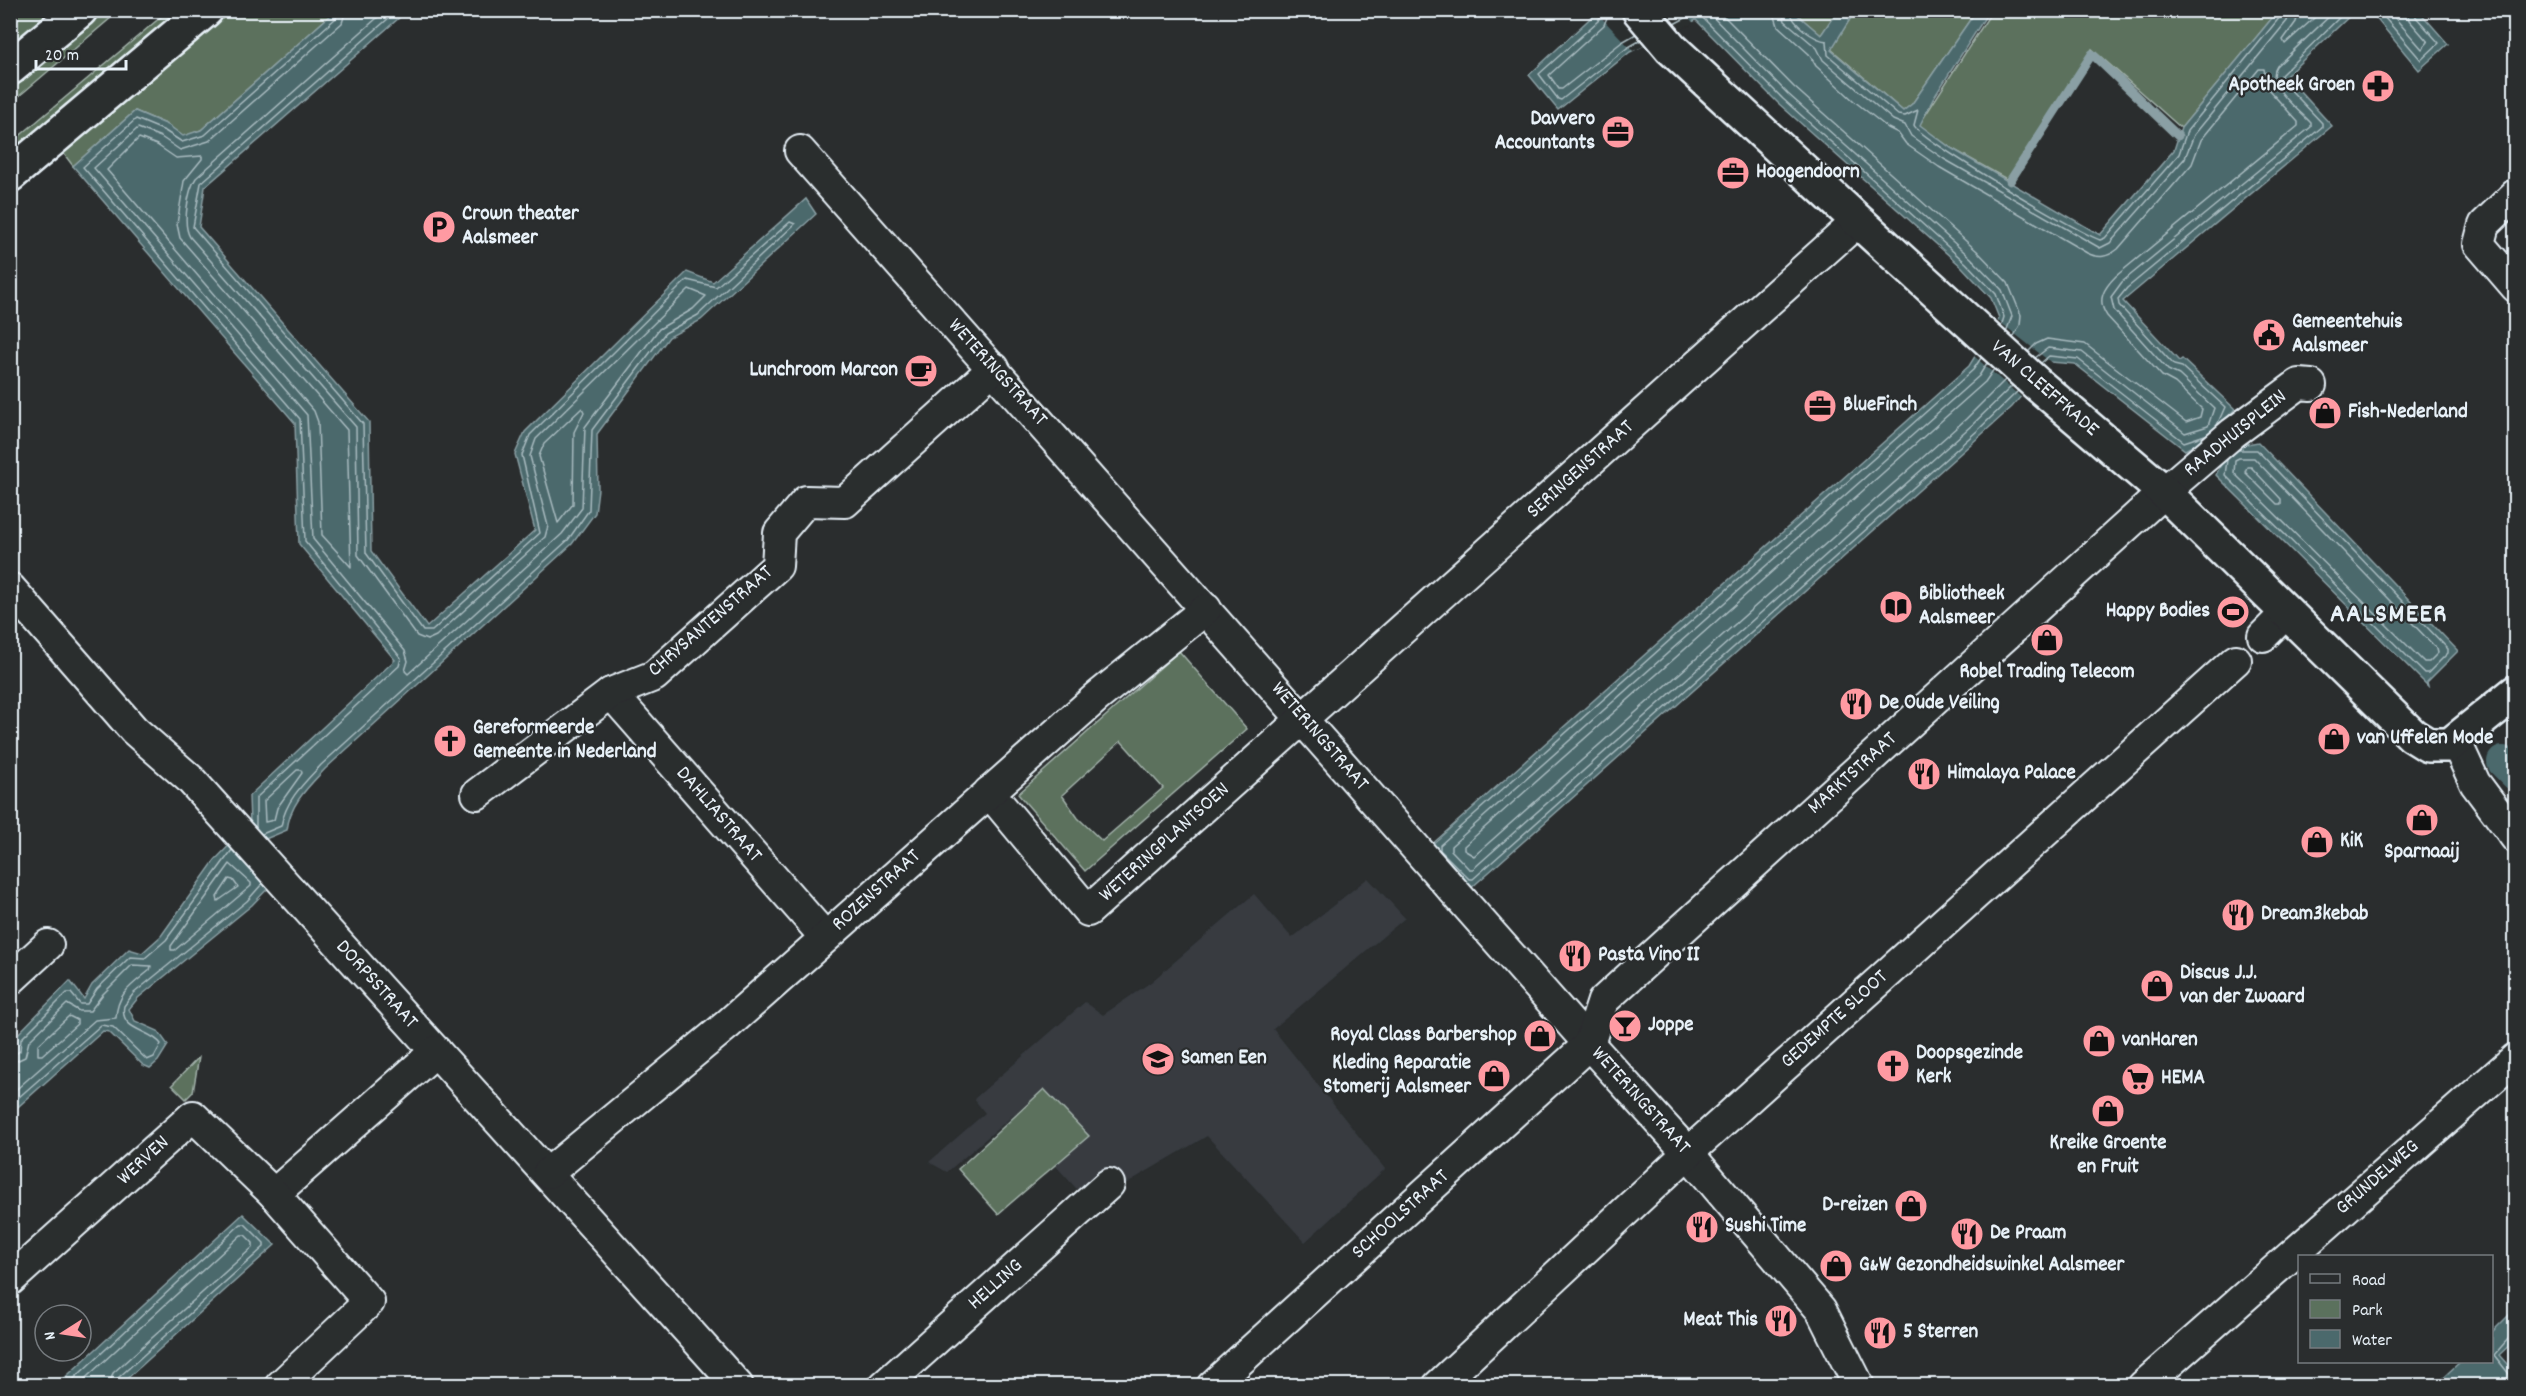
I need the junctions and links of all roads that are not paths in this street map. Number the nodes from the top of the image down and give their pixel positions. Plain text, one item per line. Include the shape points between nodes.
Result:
1 (80, 10) edge
2 (206, 10) edge
3 (1640, 10) edge
4 (10, 68) edge
5 (800, 151) dead end
6 (10, 175) edge
7 (2516, 194) edge
8 (1858, 221) junction
9 (2516, 287) edge
10 (994, 368) junction
11 (2311, 385) dead end
12 (2164, 492) junction
13 (10, 588) edge
14 (1206, 609) junction
15 (2287, 612) junction
16 (2263, 636) dead end
17 (2236, 660) dead end
18 (2516, 692) edge
19 (611, 693) junction
20 (1304, 719) junction
21 (2456, 742) junction
22 (989, 792) junction
23 (477, 794) dead end
24 (2516, 838) edge
25 (825, 937) junction
26 (48, 945) dead end
27 (10, 980) edge
28 (1589, 1044) junction
29 (436, 1051) junction
30 (2516, 1058) edge
31 (1688, 1153) junction
32 (548, 1173) junction
33 (1108, 1184) dead end
34 (274, 1194) junction
35 (10, 1280) edge
36 (280, 1386) edge
37 (738, 1386) edge
38 (884, 1386) edge
39 (1212, 1386) edge
40 (1438, 1386) edge
41 (1859, 1386) edge
42 (2143, 1386) edge

1 - 4 main road
2 - 6 main road
3 - 8 main road, VAN CLEEFFKADE via 1661,38
5 - 10 street, WETERINGSTRAAT
7 - 9 street via 2484,225 2480,244
8 - 12 main road, VAN CLEEFFKADE via 2037,384
8 - 20 street, SERINGENSTRAAT
10 - 14 street, WETERINGSTRAAT
10 - 19 street, CHRYSANTENSTRAAT via 845,502 806,501 779,533 777,566 654,676
11 - 12 street, RAADHUISPLEIN via 2299,384
12 - 15 main road, VAN CLEEFFKADE
12 - 28 street, MARKTSTRAAT via 1603,1001
13 - 29 street, DORPSSTRAAT via 134,730 190,779
14 - 20 street, WETERINGSTRAAT
14 - 22 street, ROZENSTRAAT
15 - 16 street
15 - 21 main road, VAN CLEEFFKADE via 2412,735 2428,745 2442,747
17 - 31 street, GEDEMPTE SLOOT
18 - 21 main road
19 - 23 street, CHRYSANTENSTRAAT
19 - 25 street, DAHLIASTRAAT
20 - 22 street, WETERINGPLANTSOEN via 1088,912
20 - 28 street, WETERINGSTRAAT
21 - 24 street via 2475,783
22 - 25 street, ROZENSTRAAT
25 - 32 street, ROZENSTRAAT via 727,1025
26 - 27 street
28 - 31 street, WETERINGSTRAAT
28 - 39 street, SCHOOLSTRAAT
29 - 32 street, DORPSSTRAAT
29 - 34 street
30 - 42 street, GRUNDELWEG
31 - 40 street, GEDEMPTE SLOOT
31 - 41 street, WETERINGSTRAAT via 1821,1310
32 - 37 street, DORPSSTRAAT
33 - 38 street, HELLING
34 - 35 street, WERVEN via 193,1116
34 - 36 street, WERVEN via 369,1302

